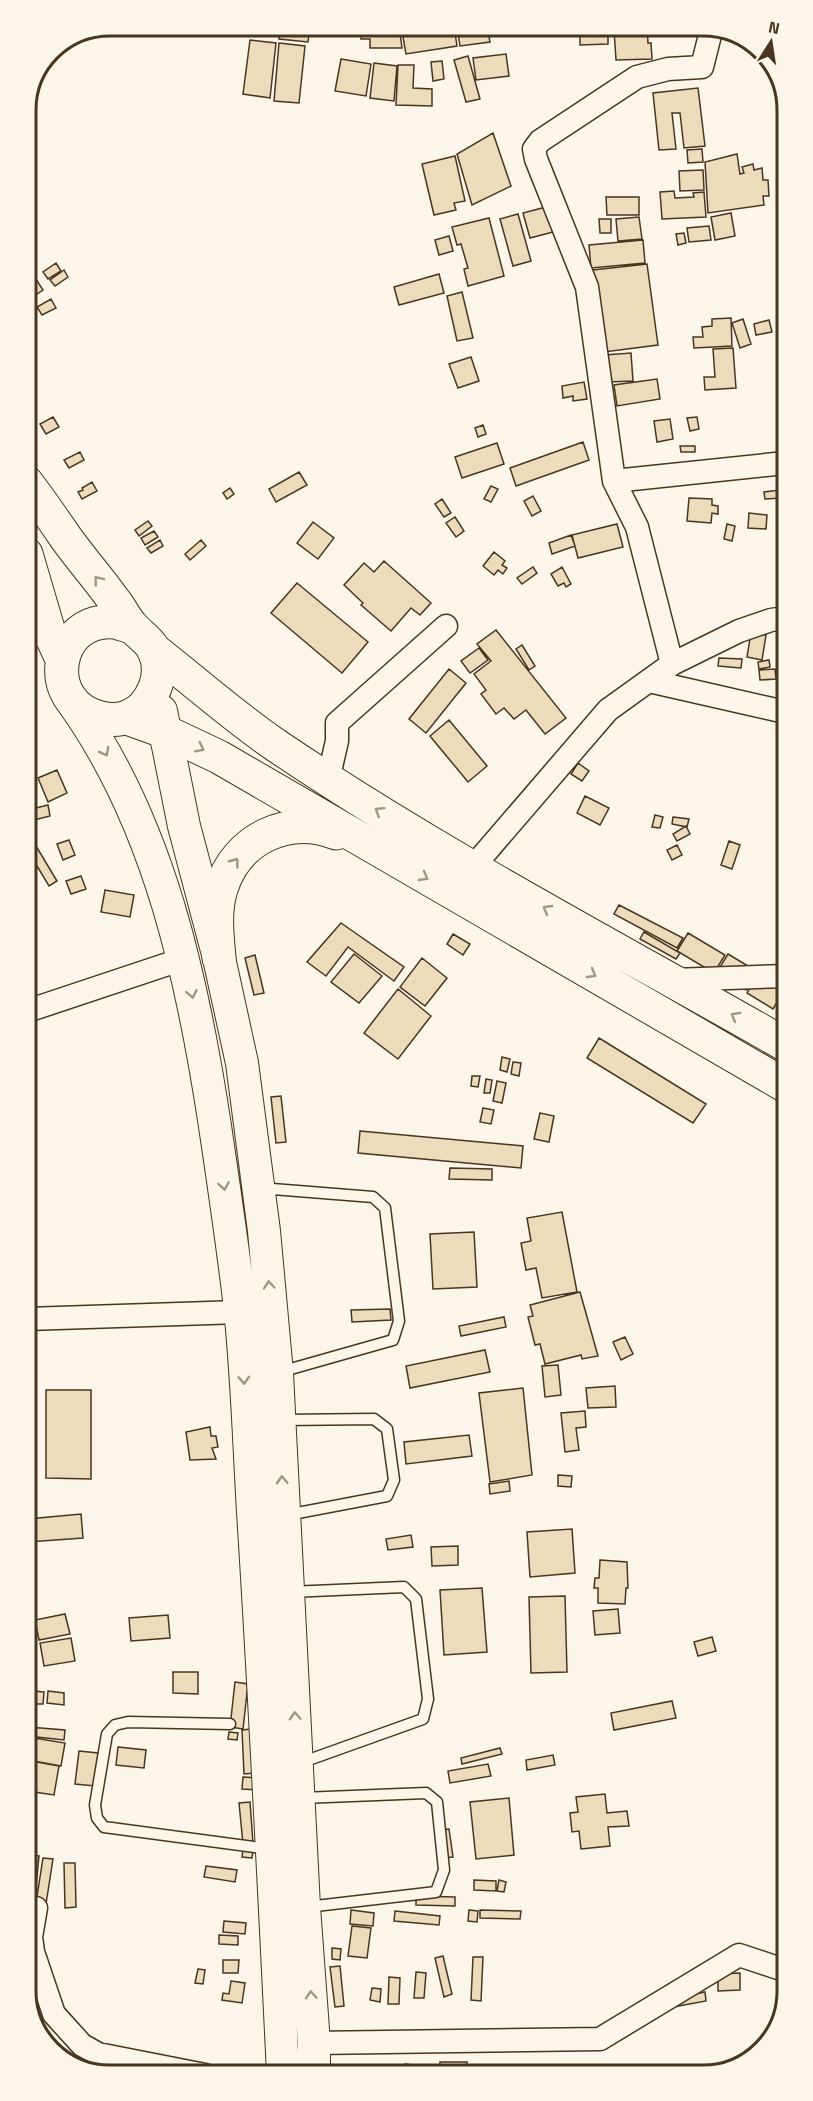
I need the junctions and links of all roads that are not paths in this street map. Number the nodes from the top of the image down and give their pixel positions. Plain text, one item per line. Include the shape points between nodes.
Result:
1 (711, 36) edge
2 (777, 464) edge
3 (614, 481) junction
4 (36, 495) edge
5 (36, 589) edge
6 (777, 619) edge
7 (446, 626) dead end
8 (143, 638) junction
9 (62, 659) junction
10 (672, 664) junction
11 (649, 681) junction
12 (155, 689) junction
13 (73, 703) junction
14 (777, 710) edge
15 (127, 718) junction
16 (166, 732) junction
17 (328, 780) junction
18 (382, 853) junction
19 (473, 867) junction
20 (219, 958) junction
21 (183, 959) junction
22 (777, 976) edge
23 (672, 980) junction
24 (36, 1008) edge
25 (777, 1040) edge
26 (777, 1081) edge
27 (260, 1188) junction
28 (240, 1312) junction
29 (36, 1320) edge
30 (277, 1373) junction
31 (280, 1420) junction
32 (284, 1515) junction
33 (288, 1592) junction
34 (230, 1724) dead end
35 (297, 1764) junction
36 (299, 1799) junction
37 (272, 1849) junction
38 (304, 1907) junction
39 (36, 1961) edge
40 (777, 1967) edge
41 (314, 2043) junction
42 (155, 2065) edge
43 (283, 2065) edge
44 (314, 2065) edge

1 - 3 street via 702,67 668,69 637,77 540,141 534,149 587,287
2 - 3 street
3 - 10 street via 637,527
8 -> 4 highway
5 - 9 highway
6 - 10 street via 739,631
7 - 17 street via 337,723
8 - 9 highway via 115,622 98,623 81,630
8 - 12 highway via 158,665
8 - 17 highway via 234,715
9 - 13 highway via 60,674
10 - 11 street
11 - 14 street
11 - 19 street via 608,710
12 - 15 highway via 146,704
12 - 16 main road
13 - 15 highway via 102,719
13 -> 21 main road via 115,771 138,824
15 - 16 highway
16 -> 18 highway via 219,758
16 - 20 main road via 179,805
19 -> 17 highway
20 -> 18 highway via 217,920 227,873 236,858 262,837 296,826 312,827 329,830
18 -> 26 highway
23 -> 19 highway
20 - 27 main road via 242,1063
21 - 24 street
21 -> 28 main road via 204,1056
22 - 23 street
25 -> 23 highway
30 -> 27 main road
27 - 30 lane via 373,1197 385,1208 399,1322 393,1340
28 - 29 street
28 -> 37 main road via 261,1726
30 - 31 main road
32 -> 31 main road
31 - 32 lane via 374,1419 387,1429 394,1480 387,1496
32 - 33 main road
35 -> 33 main road
33 - 35 lane via 404,1587 416,1599 428,1700 423,1719
34 - 37 lane via 115,1725 107,1734 95,1805 97,1818 104,1827
35 - 36 main road
36 - 38 main road
36 - 38 lane via 426,1793 436,1802 444,1870 436,1892
37 - 43 main road
41 -> 38 main road
39 - 42 street via 54,2014 82,2045 98,2054
40 - 41 street via 739,1954 600,2039
41 - 44 main road

